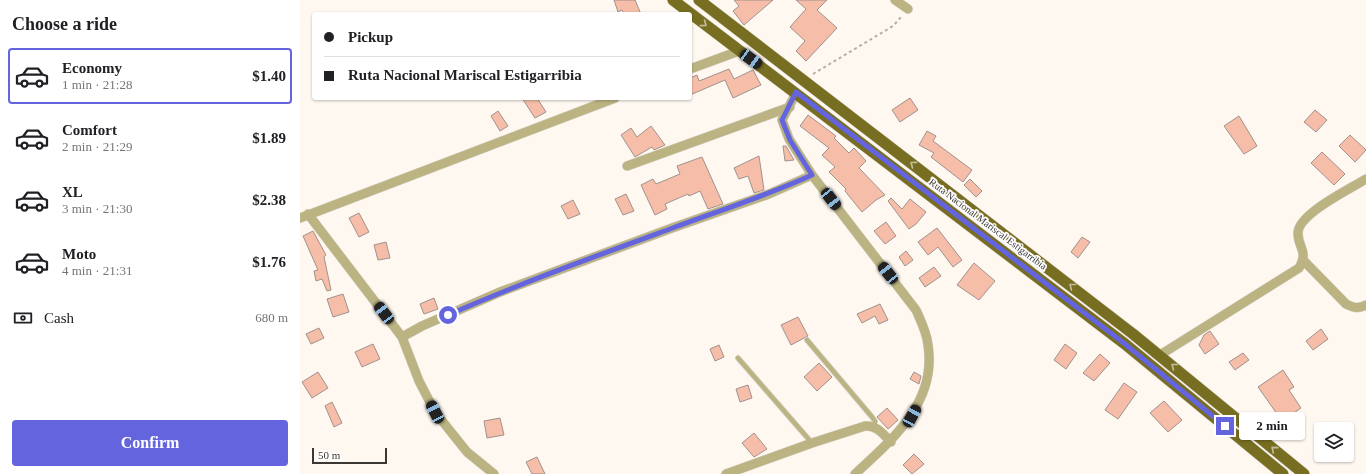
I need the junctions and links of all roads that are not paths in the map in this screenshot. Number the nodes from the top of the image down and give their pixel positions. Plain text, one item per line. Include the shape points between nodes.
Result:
1 (673, 0) edge
2 (699, 0) edge
3 (895, 0) edge
4 (908, 9) road end
5 (689, 12) edge
6 (692, 15) edge
7 (739, 51) junction
8 (692, 68) edge
9 (796, 92) junction
10 (610, 100) edge
11 (790, 106) junction
12 (627, 166) dead end
13 (812, 175) junction
14 (1366, 179) edge
15 (304, 216) edge
16 (1304, 260) junction
17 (1366, 305) edge
18 (402, 337) junction
19 (807, 340) dead end
20 (1160, 355) junction
21 (738, 358) dead end
22 (874, 426) junction
23 (891, 442) junction
24 (812, 443) junction
25 (494, 474) edge
26 (726, 474) edge
27 (855, 474) edge
28 (1282, 474) edge
29 (1304, 474) edge

1 -> 5 highway, Ruta Nacional Mariscal Estigarribia
20 -> 2 highway, Ruta Nacional Mariscal Estigarribia
3 - 4 street
6 -> 7 highway, Ruta Nacional Mariscal Estigarribia
7 - 8 street
7 - 9 highway, Ruta Nacional Mariscal Estigarribia
9 - 11 street
9 - 28 highway, Ruta Nacional Mariscal Estigarribia via 1125,344
10 - 15 street
11 - 12 street
11 - 13 street via 782,120 790,140
13 - 18 street via 769,194 500,292
13 - 23 street via 916,310 925,331 929,345 926,386 912,416
14 - 16 street via 1309,215 1299,226 1298,235 1304,251
15 - 18 street
16 - 17 street via 1346,304 1353,308
16 - 20 street via 1299,268
18 - 25 street via 419,381 435,412 467,452
19 - 22 lane via 872,417
29 -> 20 highway, Ruta Nacional Mariscal Estigarribia
21 - 24 lane
22 - 23 street
22 - 24 street via 865,426
23 - 27 street
24 - 26 street

